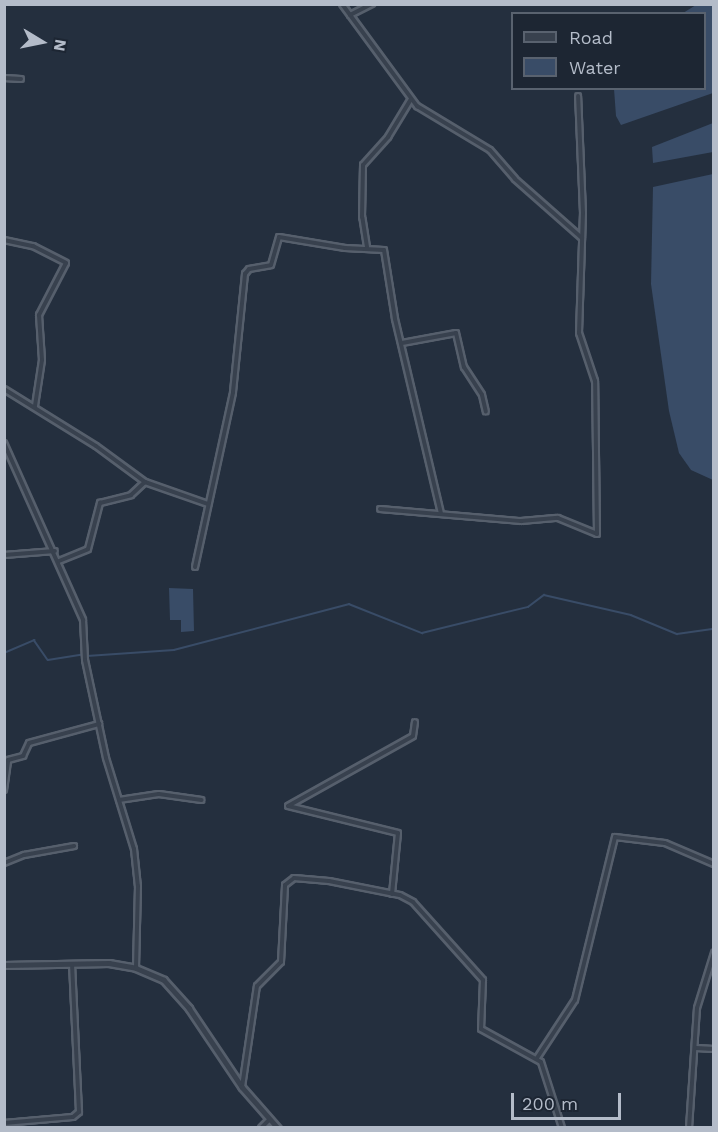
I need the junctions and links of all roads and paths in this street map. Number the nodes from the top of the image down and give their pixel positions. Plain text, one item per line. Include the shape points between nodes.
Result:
1 (342, 4) edge
2 (372, 4) edge
3 (350, 15) junction
4 (4, 78) edge
5 (21, 79) dead end
6 (578, 96) dead end
7 (411, 99) junction
8 (582, 238) junction
9 (4, 240) edge
10 (368, 247) junction
11 (402, 343) junction
12 (4, 389) edge
13 (35, 406) junction
14 (486, 412) dead end
15 (4, 443) edge
16 (145, 482) junction
17 (208, 504) junction
18 (380, 509) dead end
19 (441, 514) junction
20 (55, 551) junction
21 (4, 555) edge
22 (59, 561) junction
23 (195, 567) dead end
24 (415, 722) dead end
25 (99, 724) junction
26 (4, 790) edge
27 (119, 800) junction
28 (202, 800) dead end
29 (74, 846) dead end
30 (4, 863) edge
31 (714, 864) edge
32 (392, 894) junction
33 (714, 953) edge
34 (72, 964) junction
35 (4, 965) edge
36 (136, 968) junction
37 (696, 1048) junction
38 (714, 1049) edge
39 (537, 1058) junction
40 (242, 1087) junction
41 (269, 1120) junction
42 (4, 1123) edge
43 (261, 1128) edge
44 (278, 1128) edge
45 (562, 1128) edge
46 (689, 1128) edge

1 - 3 street
2 - 3 street
3 - 7 street
4 - 5 street
6 - 8 street
7 - 8 street via 490,150 515,179
7 - 10 street via 388,137 363,165 362,217
8 - 19 street via 579,333 595,381 597,534 558,519 521,521
9 - 13 street via 33,246 66,263 39,315 42,360
10 - 11 street via 382,248 386,253 391,300
10 - 17 street via 345,248 279,237 271,265 247,271 234,393
11 - 14 street via 456,333 464,367 482,395
11 - 19 street
12 - 13 street
13 - 16 street
15 - 20 street
16 - 17 street
16 - 22 street via 131,495 100,503 88,549
17 - 23 street
18 - 19 street
20 - 21 street
20 - 22 street
22 - 25 street via 83,620 85,660
24 - 32 street via 413,736 288,806 398,833
25 - 26 street via 29,743 23,756 8,760
25 - 27 street
27 - 28 street via 159,794
27 - 36 street via 135,849
29 - 30 street via 24,855
31 - 39 street via 665,843 615,837 575,1000
32 - 39 street via 413,902 483,980 479,1017 483,1032
32 - 40 street via 323,880 287,881 281,912 281,962 257,986
33 - 37 street via 698,1008
34 - 35 street
34 - 36 street via 109,963
34 - 42 street via 79,1112 73,1117
36 - 40 street via 152,973 174,989
37 - 38 street
37 - 46 street
39 - 45 street via 555,1096
40 - 41 street
41 - 43 street
41 - 44 street

